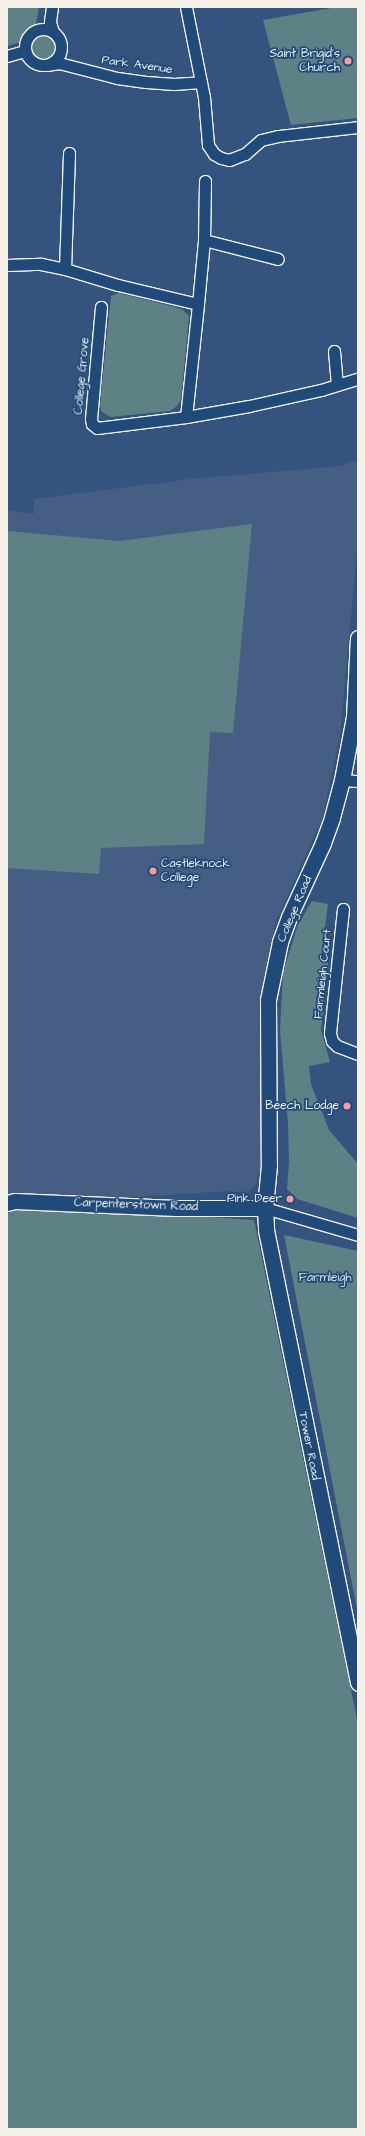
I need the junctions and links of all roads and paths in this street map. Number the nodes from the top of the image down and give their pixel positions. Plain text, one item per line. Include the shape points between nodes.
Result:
1 (52, 7) edge
2 (186, 7) edge
3 (53, 32) junction
4 (25, 51) junction
5 (7, 56) edge
6 (47, 65) junction
7 (201, 82) junction
8 (358, 127) edge
9 (69, 153) dead end
10 (205, 181) dead end
11 (204, 240) junction
12 (278, 259) dead end
13 (7, 265) edge
14 (65, 269) junction
15 (198, 304) junction
16 (101, 307) dead end
17 (334, 351) dead end
18 (358, 379) edge
19 (337, 385) junction
20 (186, 416) junction
21 (358, 638) edge
22 (342, 780) junction
23 (358, 781) edge
24 (343, 909) dead end
25 (358, 1054) edge
26 (7, 1203) edge
27 (265, 1208) junction
28 (358, 1235) edge
29 (358, 1683) edge

1 - 3 street via 50,22
2 - 7 street
3 - 4 street via 41,29 30,34 26,39
3 - 6 street via 61,48 57,58
4 - 5 street
4 - 6 street via 36,64
6 - 7 street, Park Avenue via 59,63 117,78 146,82
7 - 8 street via 208,145 214,154 221,158 229,160 245,154 261,140 278,136
9 - 14 street
10 - 11 street
11 - 12 street
11 - 15 street
13 - 14 street via 41,264
14 - 15 street
15 - 20 street
16 - 20 street, College Grove via 92,424 97,428
17 - 19 street
18 - 19 street, College Grove
19 - 20 street, College Grove via 249,406
21 - 22 street, College Road via 354,717
22 - 23 street
22 - 27 street, College Road via 325,837 289,917 274,968 268,1000 269,1165
24 - 25 street, Farmleigh Court via 330,1033 332,1041 337,1046
26 - 27 street, Carpenterstown Road via 15,1201 176,1208
27 - 28 street
27 - 29 street, Tower Road via 266,1230

